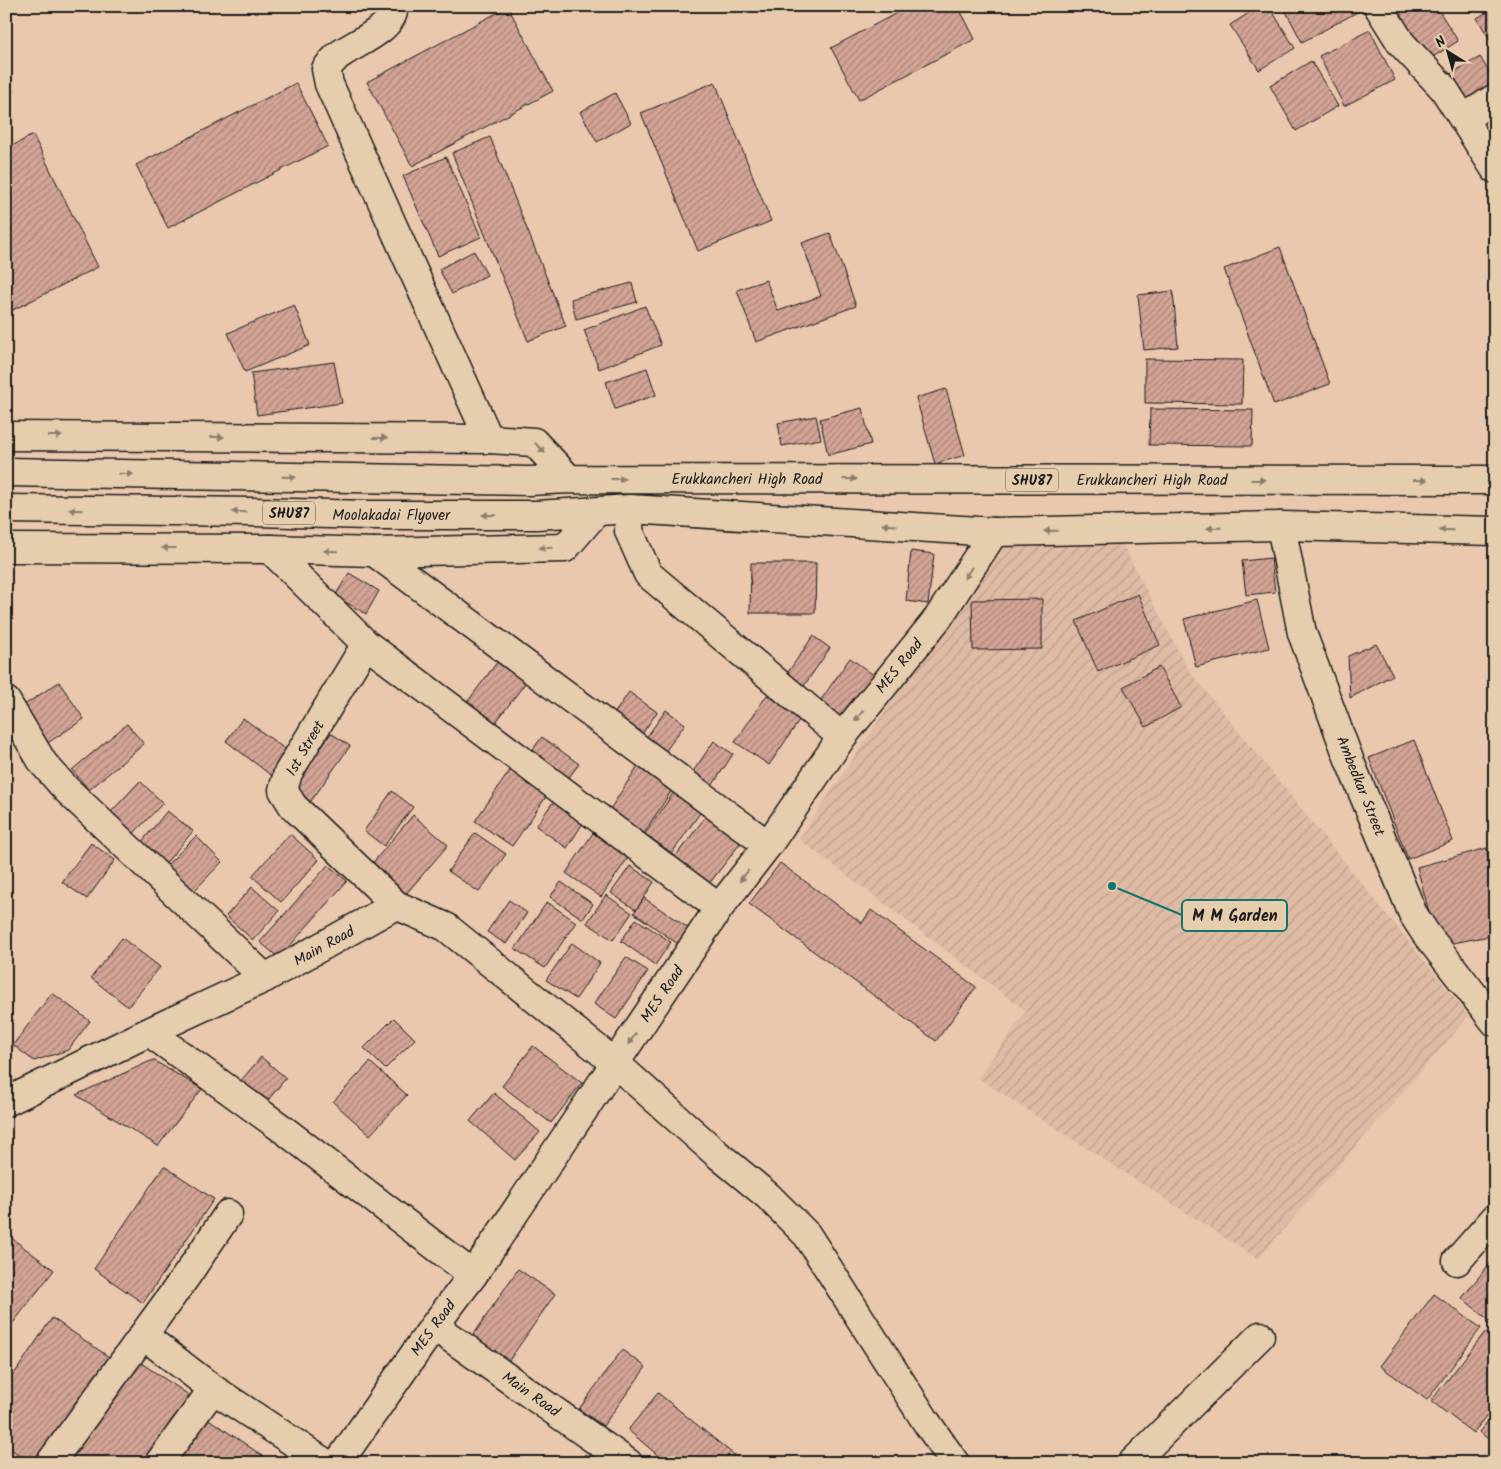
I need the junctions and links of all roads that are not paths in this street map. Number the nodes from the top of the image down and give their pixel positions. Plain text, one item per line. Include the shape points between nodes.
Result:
1 (393, 6) edge
2 (1378, 6) edge
3 (1495, 98) edge
4 (1463, 119) junction
5 (1495, 169) edge
6 (6, 436) edge
7 (489, 439) junction
8 (6, 472) edge
9 (569, 479) junction
10 (1495, 480) edge
11 (6, 509) edge
12 (630, 509) junction
13 (596, 512) junction
14 (1281, 526) junction
15 (1495, 531) edge
16 (994, 532) junction
17 (6, 548) edge
18 (270, 549) junction
19 (374, 552) junction
20 (366, 644) junction
21 (6, 701) edge
22 (842, 737) junction
23 (768, 845) junction
24 (396, 905) junction
25 (720, 908) junction
26 (265, 978) junction
27 (1495, 1022) edge
28 (149, 1032) junction
29 (615, 1063) junction
30 (6, 1102) edge
31 (228, 1214) dead end
32 (1495, 1218) edge
33 (1457, 1261) dead end
34 (473, 1275) junction
35 (434, 1326) junction
36 (143, 1335) junction
37 (1260, 1336) dead end
38 (213, 1389) junction
39 (50, 1463) edge
40 (160, 1463) edge
41 (325, 1463) edge
42 (338, 1463) edge
43 (628, 1463) edge
44 (955, 1463) edge
45 (1132, 1463) edge

1 - 7 street via 389,22 339,55 326,69 329,84
2 - 4 street via 1401,43 1444,89
3 - 4 street
4 - 5 street
6 -> 7 street
7 -> 9 street via 534,442
8 -> 9 street, SHU87
9 -> 10 street, Erukkancheri High Road / SHU87
13 -> 11 street, Moolakadai Flyover / SHU87 via 368,515
12 - 13 street, SHU87
16 -> 12 street, SHU87
12 - 22 street via 629,531 648,574
13 -> 19 street via 565,548
15 -> 14 street, SHU87
14 -> 16 street, SHU87
14 - 27 street, Ambedkar Street via 1302,633 1350,762 1414,914
16 -> 22 street, MES Road via 938,618
18 -> 17 street
19 -> 18 street
18 - 20 street
19 - 23 street
20 - 24 street, 1st Street via 288,773 283,790 293,806
20 - 25 street
21 - 26 street via 44,763 66,789
22 - 23 street, MES Road
23 -> 25 street, MES Road
24 - 26 street, Main Road
24 - 29 street via 446,927
25 -> 29 street, MES Road
26 - 28 street, Main Road
28 - 30 street, Main Road
28 - 34 street via 288,1132
29 - 34 street, MES Road
29 - 44 street via 768,1196 807,1235
31 - 36 street
32 - 33 street
34 - 35 street, MES Road
35 - 42 street, MES Road
35 - 43 street, Main Road
36 - 38 street
36 - 39 street
37 - 45 street
38 - 40 street
38 - 41 street

